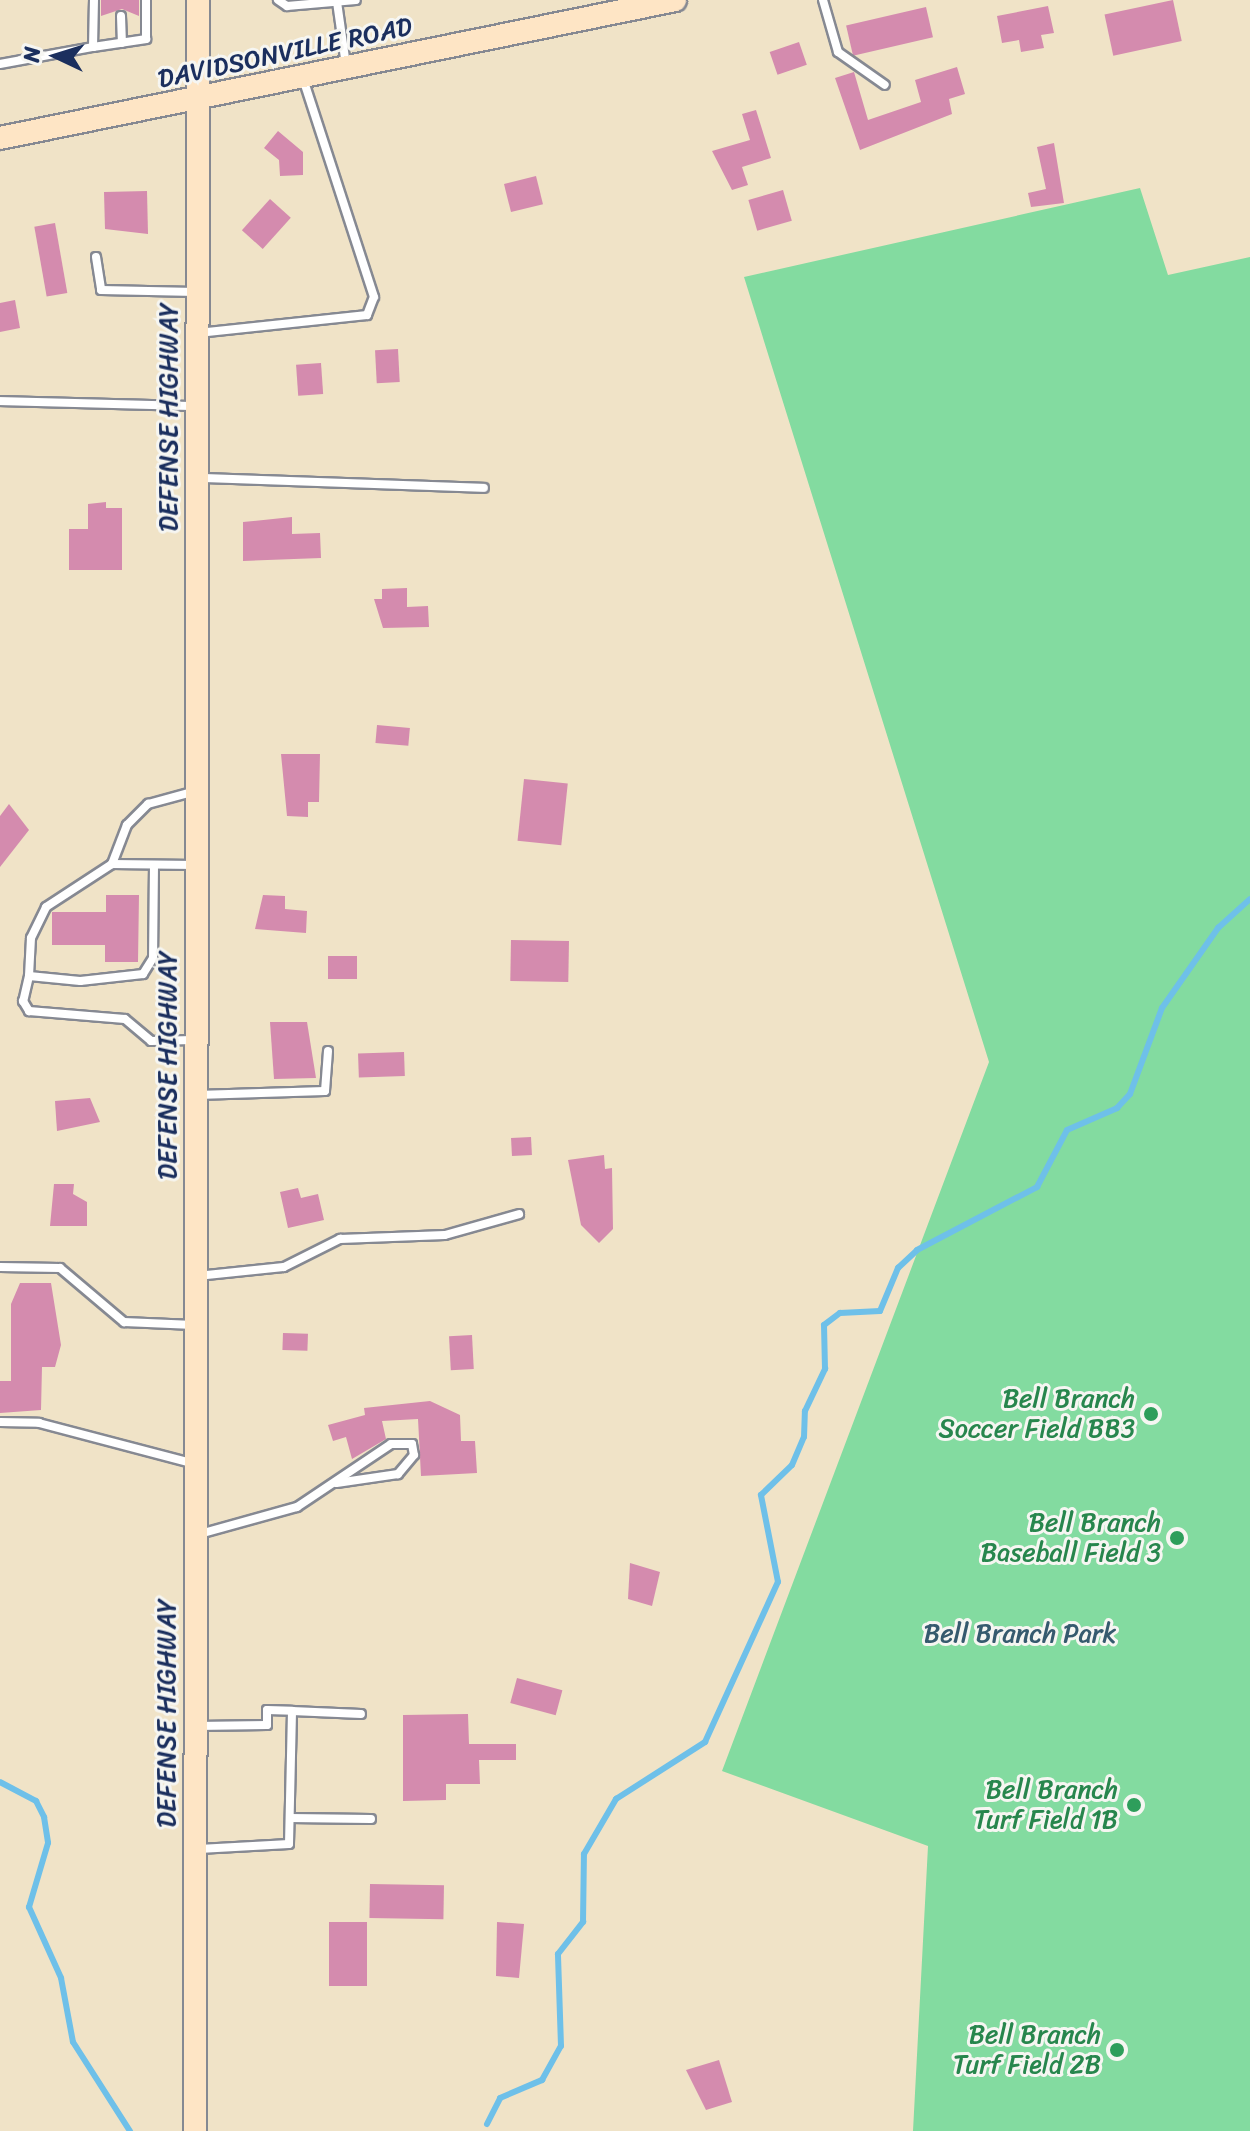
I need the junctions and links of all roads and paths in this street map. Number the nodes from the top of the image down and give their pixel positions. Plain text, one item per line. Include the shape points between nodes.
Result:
1 (94, 0) edge
2 (146, 0) edge
3 (198, 0) edge
4 (278, 0) edge
5 (356, 0) edge
6 (675, 0) edge
7 (823, 0) edge
8 (337, 2) junction
9 (121, 16) dead end
10 (122, 43) junction
11 (93, 47) junction
12 (0, 64) edge
13 (347, 69) junction
14 (303, 78) junction
15 (885, 85) dead end
16 (198, 100) junction
17 (0, 138) edge
18 (96, 257) dead end
19 (197, 292) junction
20 (197, 333) junction
21 (0, 401) edge
22 (197, 406) junction
23 (196, 478) junction
24 (484, 488) dead end
25 (196, 791) junction
26 (112, 864) junction
27 (154, 865) junction
28 (196, 865) junction
29 (29, 976) junction
30 (196, 1040) junction
31 (328, 1051) dead end
32 (196, 1095) junction
33 (519, 1214) dead end
34 (0, 1267) edge
35 (196, 1276) junction
36 (196, 1325) junction
37 (0, 1422) edge
38 (196, 1464) junction
39 (337, 1483) junction
40 (196, 1535) junction
41 (292, 1711) junction
42 (361, 1714) dead end
43 (195, 1726) junction
44 (290, 1818) junction
45 (371, 1819) dead end
46 (194, 1849) junction
47 (195, 2131) edge

1 - 11 lane
2 - 10 lane via 146,39
3 - 16 main road, DEFENSE HIGHWAY
4 - 8 lane
5 - 8 lane
6 - 13 main road, DAVIDSONVILLE ROAD
7 - 15 lane via 838,52
8 - 13 lane
9 - 10 lane
10 - 11 lane
11 - 12 lane
13 - 14 main road, DAVIDSONVILLE ROAD
14 - 16 main road, DAVIDSONVILLE ROAD
14 - 20 lane via 374,297 367,315
16 - 17 main road, DAVIDSONVILLE ROAD
16 - 19 main road, DEFENSE HIGHWAY
18 - 19 lane via 101,290
19 - 20 main road, DEFENSE HIGHWAY
20 - 22 main road, DEFENSE HIGHWAY
21 - 22 lane
22 - 23 main road, DEFENSE HIGHWAY
23 - 24 lane
23 - 25 main road, DEFENSE HIGHWAY
25 - 26 lane via 148,804 127,825
25 - 28 main road, DEFENSE HIGHWAY
26 - 27 lane
26 - 29 lane via 46,907 31,938
27 - 28 lane
27 - 29 lane via 153,958 143,974 80,981
28 - 30 main road, DEFENSE HIGHWAY
29 - 30 lane via 23,1001 29,1011 125,1019 151,1041
30 - 32 main road, DEFENSE HIGHWAY
31 - 32 lane via 325,1091
32 - 35 main road, DEFENSE HIGHWAY
33 - 35 lane via 445,1235 340,1239 284,1267
34 - 36 lane via 71,1271 124,1322
35 - 36 main road, DEFENSE HIGHWAY
36 - 38 main road, DEFENSE HIGHWAY
37 - 38 lane via 39,1423
38 - 40 main road, DEFENSE HIGHWAY
39 - 39 lane via 391,1444 412,1444 414,1455 398,1474
39 - 40 lane via 297,1507
40 - 43 main road, DEFENSE HIGHWAY
41 - 42 lane
41 - 43 lane via 267,1710 267,1725
41 - 44 lane
43 - 46 main road, DEFENSE HIGHWAY
44 - 45 lane
44 - 46 lane via 289,1844
46 - 47 main road, DEFENSE HIGHWAY

